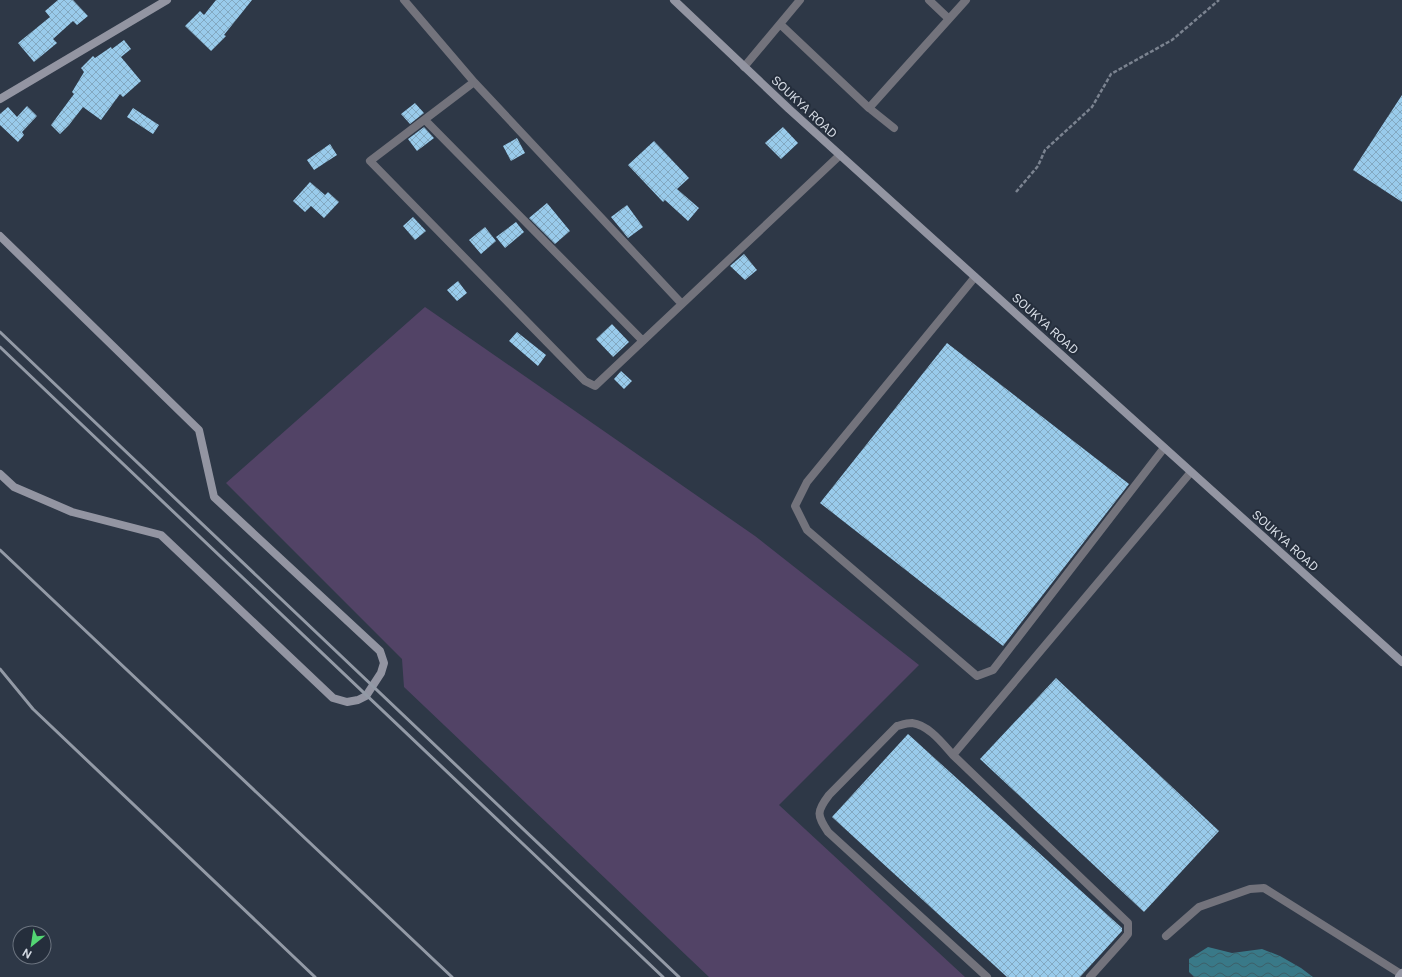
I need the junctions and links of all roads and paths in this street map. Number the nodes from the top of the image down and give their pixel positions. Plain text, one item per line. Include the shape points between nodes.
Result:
1 (167, 0) edge
2 (404, 0) edge
3 (674, 0) edge
4 (800, 0) edge
5 (929, 0) edge
6 (966, 0) edge
7 (1219, 0) edge
8 (949, 19) junction
9 (780, 24) junction
10 (744, 67) junction
11 (474, 82) junction
12 (0, 99) edge
13 (869, 108) junction
14 (425, 120) junction
15 (894, 128) dead end
16 (840, 155) junction
17 (1016, 192) dead end
18 (0, 236) edge
19 (975, 277) junction
20 (682, 304) junction
21 (643, 341) junction
22 (1164, 448) junction
23 (1191, 472) junction
24 (0, 474) edge
25 (1402, 662) edge
26 (954, 755) junction
27 (1166, 936) dead end
28 (1401, 975) edge
29 (987, 977) edge
30 (1090, 977) edge

1 - 12 main road
2 - 11 street
3 - 10 main road, SOUKYA ROAD
4 - 9 street
5 - 8 street
6 - 8 street
7 - 17 path via 1172,40 1111,74 1092,107 1045,150 1038,166
8 - 13 street
9 - 10 street
9 - 13 street
10 - 16 main road, SOUKYA ROAD
11 - 14 street
11 - 20 street
13 - 15 street
14 - 21 street
14 - 21 street via 370,161 585,381 595,386
16 - 19 main road, SOUKYA ROAD
16 - 20 street
18 - 24 main road via 199,430 214,497 380,651 384,663 381,673 366,696 347,702 333,698 161,535 72,512 14,487
19 - 22 main road, SOUKYA ROAD
19 - 22 street via 806,482 795,506 807,530 977,676 993,670
20 - 21 street
22 - 23 main road, SOUKYA ROAD
23 - 25 main road, SOUKYA ROAD
23 - 26 street
26 - 29 street via 922,726 911,723 896,726 829,795 820,806 820,818 828,832
26 - 30 street via 1128,923 1128,934
27 - 28 street via 1199,907 1250,889 1264,888

